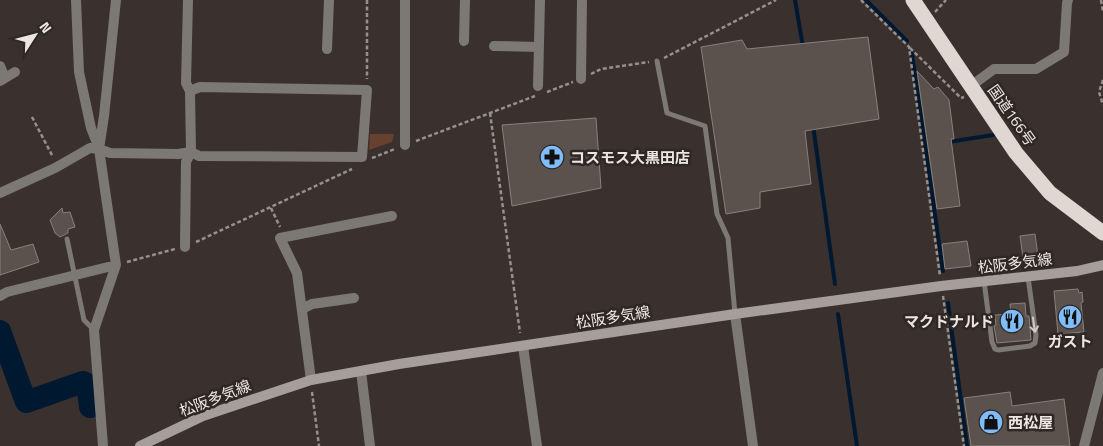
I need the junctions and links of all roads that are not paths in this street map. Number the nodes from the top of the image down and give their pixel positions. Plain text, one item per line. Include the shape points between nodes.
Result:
1 (76, 0) edge
2 (116, 0) edge
3 (188, 0) edge
4 (329, 0) edge
5 (405, 0) edge
6 (465, 0) edge
7 (540, 0) edge
8 (582, 0) edge
9 (912, 0) edge
10 (1068, 0) edge
11 (464, 41) dead end
12 (494, 46) dead end
13 (539, 47) junction
14 (327, 49) dead end
15 (657, 61) road end
16 (0, 66) edge
17 (15, 72) dead end
18 (3, 79) edge
19 (581, 79) road end
20 (973, 89) junction
21 (190, 91) junction
22 (539, 92) road end
23 (405, 146) road end
24 (99, 149) junction
25 (191, 152) junction
26 (0, 193) edge
27 (392, 216) dead end
28 (1103, 233) edge
29 (67, 239) dead end
30 (185, 247) road end
31 (116, 265) junction
32 (1103, 265) edge
33 (75, 276) junction
34 (1028, 276) junction
35 (984, 281) junction
36 (0, 296) edge
37 (354, 298) dead end
38 (302, 309) junction
39 (735, 314) junction
40 (94, 330) junction
41 (523, 346) junction
42 (360, 371) junction
43 (1103, 373) edge
44 (311, 380) junction
45 (103, 446) edge
46 (140, 446) edge
47 (370, 446) edge
48 (537, 446) edge
49 (753, 446) edge
50 (1084, 446) edge

1 - 24 street via 79,72 90,128
2 - 24 street
3 - 21 street via 186,82
4 - 14 street
5 - 23 street
6 - 11 street
7 - 13 street
8 - 19 street
9 - 20 highway, 国道166号
10 - 20 street via 1064,52 1036,69 994,69
12 - 13 street
13 - 22 street
15 - 39 lane via 667,113 705,126 716,214 728,238
16 - 18 street
17 - 18 street
20 - 28 highway, 国道166号 via 1016,153 1050,193
21 - 25 street
21 - 25 street via 200,87 367,90 362,157 200,156
24 - 25 street via 110,153
24 - 26 street via 90,148
24 - 31 street
25 - 30 street via 186,162
27 - 38 street via 280,238 297,273
29 - 33 lane
31 - 33 street
31 - 40 street
32 - 34 main road, 松阪多気線
33 - 36 street
33 - 40 lane via 84,320
34 - 35 main road, 松阪多気線
34 -> 35 lane via 1036,335 1035,343 1030,346 995,349
35 - 39 main road, 松阪多気線
37 - 38 street via 312,304
38 - 44 street
39 - 41 main road, 松阪多気線
39 - 49 street
40 - 45 street
41 - 42 main road, 松阪多気線
41 - 48 street
42 - 44 main road, 松阪多気線
42 - 47 street
43 - 50 street
44 - 46 main road, 松阪多気線 via 202,416

